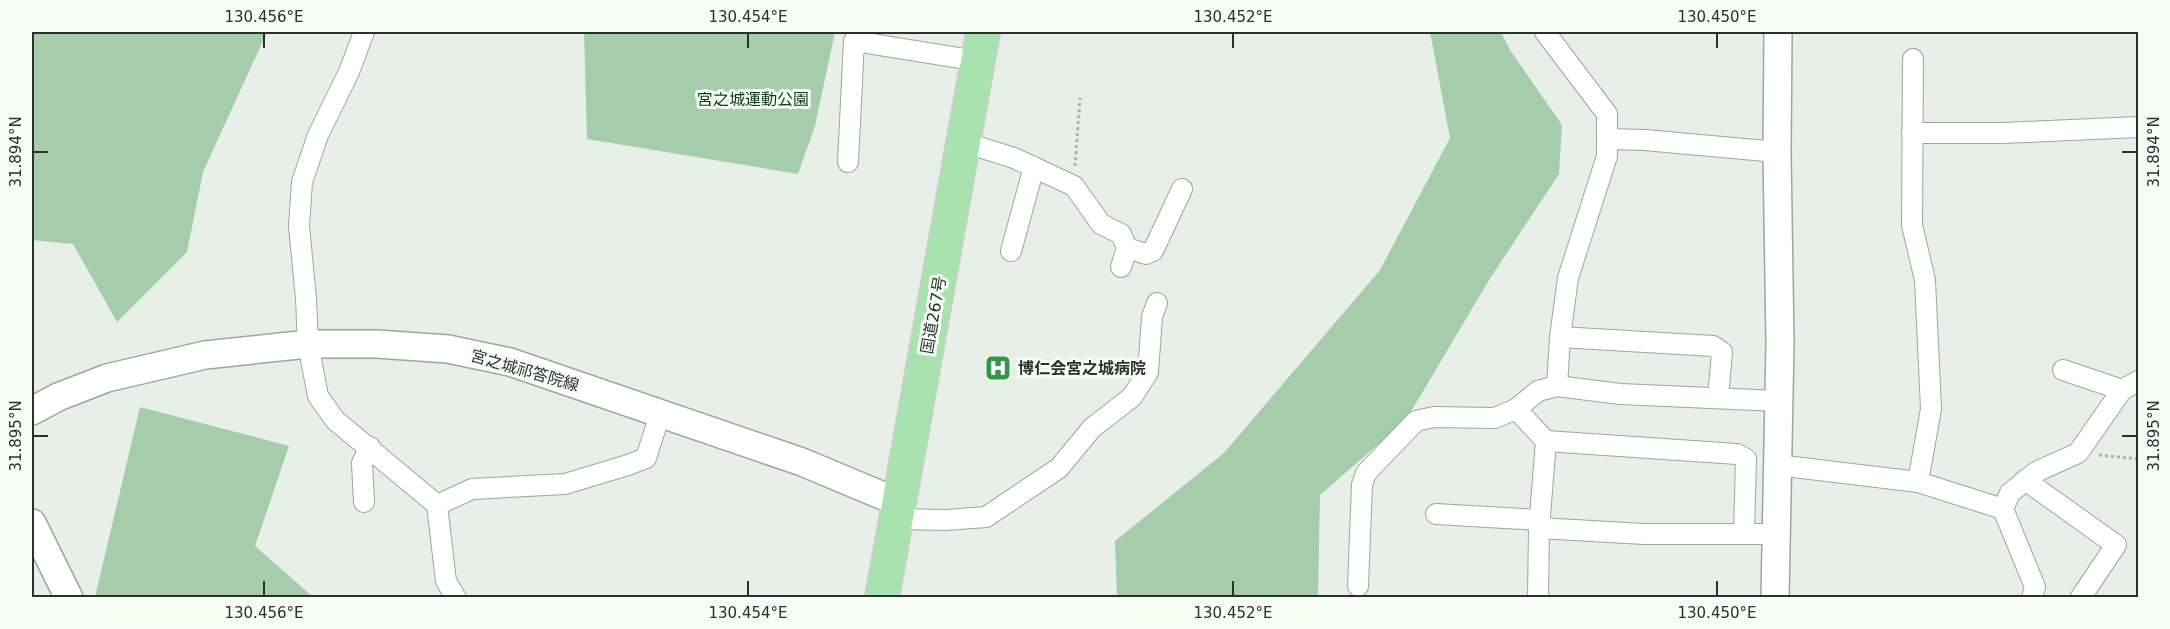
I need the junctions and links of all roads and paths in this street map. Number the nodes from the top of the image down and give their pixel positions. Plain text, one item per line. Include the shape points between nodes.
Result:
1 (364, 32) edge
2 (1545, 32) edge
3 (1778, 32) edge
4 (876, 38) edge
5 (980, 46) edge
6 (1913, 59) dead end
7 (1080, 98) dead end
8 (2139, 127) edge
9 (1912, 133) junction
10 (1607, 139) junction
11 (963, 142) junction
12 (1777, 152) junction
13 (848, 162) dead end
14 (1034, 167) junction
15 (1074, 186) junction
16 (1182, 189) dead end
17 (1127, 248) junction
18 (1011, 251) dead end
19 (1121, 267) dead end
20 (1157, 303) dead end
21 (1560, 337) junction
22 (308, 344) junction
23 (2063, 370) dead end
24 (2130, 385) edge
25 (1557, 386) junction
26 (1718, 398) junction
27 (1778, 401) junction
28 (1516, 410) junction
29 (32, 411) edge
30 (660, 414) junction
31 (1546, 441) junction
32 (369, 447) junction
33 (2078, 453) junction
34 (2139, 459) edge
35 (1777, 465) junction
36 (2025, 480) junction
37 (1918, 482) junction
38 (364, 502) dead end
39 (437, 505) junction
40 (2003, 508) junction
41 (898, 511) junction
42 (1436, 514) dead end
43 (32, 523) edge
44 (1540, 524) junction
45 (1744, 534) junction
46 (1776, 534) junction
47 (1358, 586) dead end
48 (63, 596) edge
49 (456, 597) edge
50 (882, 597) edge
51 (1538, 597) edge
52 (1775, 597) edge
53 (2032, 597) edge
54 (2081, 597) edge

1 - 22 street via 318,135 302,182 299,226
2 - 10 street via 1606,114
3 - 12 main road
4 - 5 street
4 - 13 street via 854,41
5 - 11 highway, 国道267号
6 - 9 street
7 - 15 path
8 - 9 street via 2003,134
9 - 37 street via 1912,225 1925,280 1931,409
10 - 12 street
10 - 21 street via 1607,156 1568,278
11 - 14 street
11 - 41 highway, 国道267号
12 - 27 main road
14 - 15 street
14 - 18 street
15 - 17 street via 1101,224 1121,234
16 - 17 street via 1153,251 1146,254
17 - 19 street
20 - 41 street via 1152,317 1148,372 1132,397 1092,428 1059,468 986,517 945,520
21 - 25 street
21 - 26 street via 1713,346 1722,352
22 - 29 main road, 宮之城祁答院線 via 205,356 107,378
22 - 30 main road, 宮之城祁答院線 via 448,349 510,362
22 - 32 street via 318,396 335,420
23 - 24 street
24 - 33 street
25 - 26 street via 1620,394
25 - 28 street via 1538,391
26 - 27 street
27 - 35 main road
28 - 31 street
28 - 47 street via 1495,418 1434,417 1416,421 1366,473 1362,485
30 - 39 street via 646,458 565,484 472,489
30 - 41 main road, 宮之城祁答院線 via 802,462
31 - 44 street
31 - 45 street via 1737,454 1746,459
32 - 38 street via 362,463
32 - 39 street
33 - 34 path
33 - 36 street
35 - 37 street
35 - 46 main road
36 - 40 street via 2010,493
36 - 54 street via 2116,545
37 - 40 street
39 - 49 street via 446,582
40 - 53 street via 2035,587
41 - 50 highway, 国道267号
42 - 44 street
43 - 48 main road
44 - 45 street via 1644,534
44 - 51 street
45 - 46 street
46 - 52 main road

